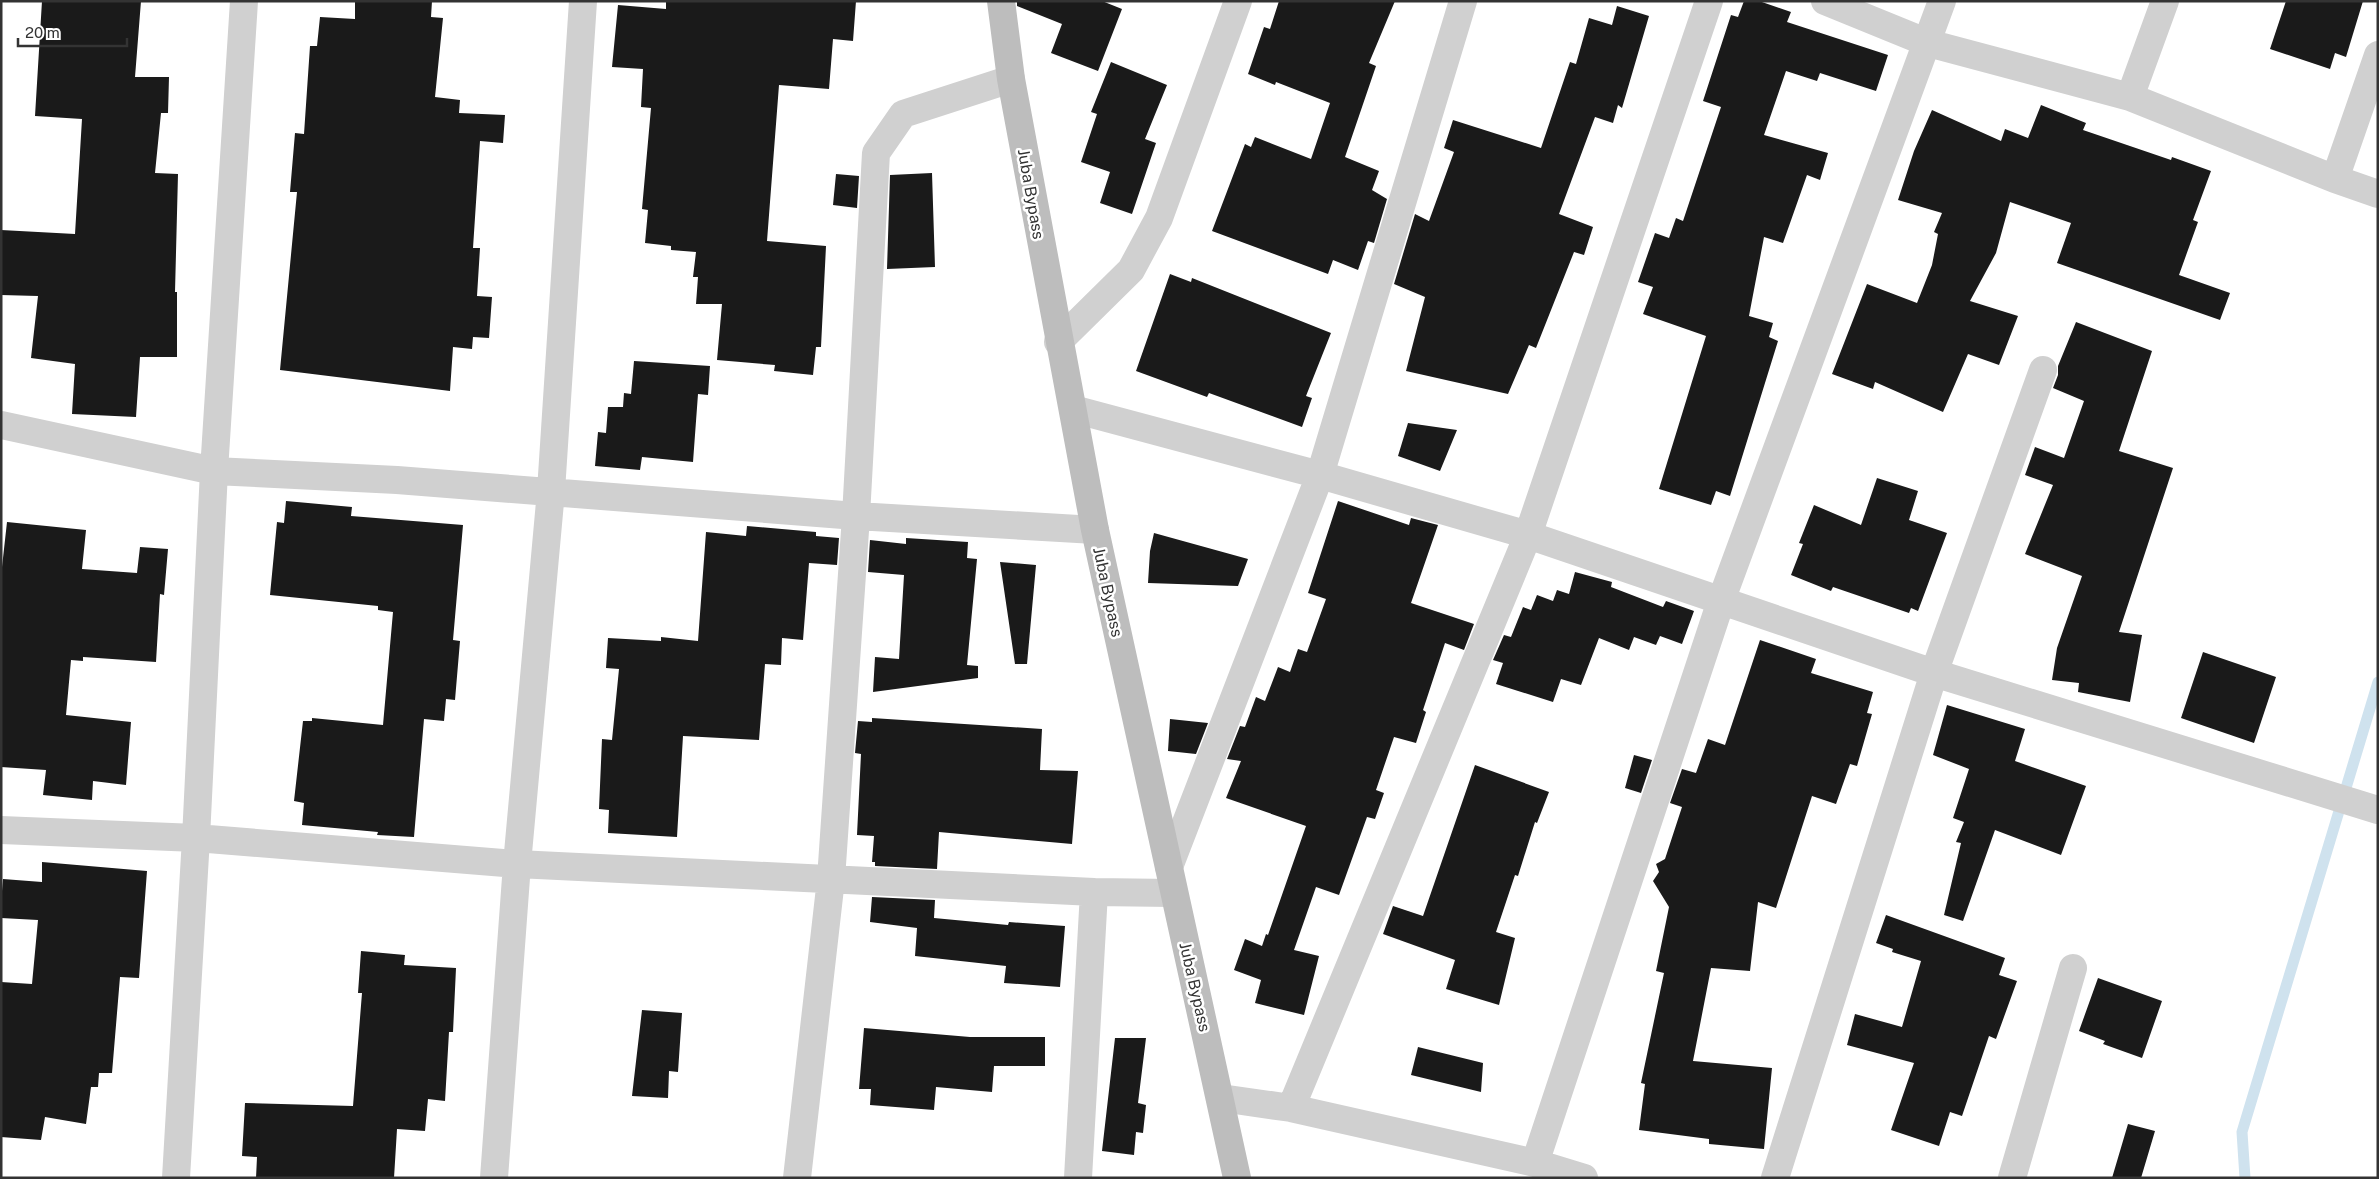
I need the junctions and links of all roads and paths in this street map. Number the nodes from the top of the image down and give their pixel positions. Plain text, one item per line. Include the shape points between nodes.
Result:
1 (244, 1) edge
2 (583, 1) edge
3 (1001, 1) edge
4 (1238, 1) edge
5 (1463, 1) edge
6 (1708, 1) edge
7 (1825, 1) edge
8 (1942, 1) edge
9 (2165, 1) edge
10 (1928, 43) junction
11 (2378, 55) edge
12 (1011, 79) junction
13 (2130, 97) junction
14 (2336, 179) junction
15 (2378, 194) edge
16 (1058, 342) junction
17 (2043, 370) dead end
18 (1073, 409) junction
19 (1, 425) edge
20 (214, 471) junction
21 (1320, 475) junction
22 (551, 492) junction
23 (856, 516) junction
24 (1095, 530) junction
25 (1528, 535) junction
26 (1720, 601) junction
27 (1934, 673) junction
28 (2378, 810) edge
29 (1, 830) edge
30 (196, 838) junction
31 (517, 864) junction
32 (831, 879) junction
33 (1171, 880) junction
34 (1094, 892) junction
35 (2073, 968) dead end
36 (1221, 1098) junction
37 (1291, 1108) junction
38 (1535, 1163) junction
39 (176, 1178) edge
40 (494, 1178) edge
41 (797, 1178) edge
42 (1078, 1178) edge
43 (1237, 1178) edge
44 (1584, 1178) edge
45 (1775, 1178) edge
46 (2012, 1178) edge

1 - 20 street
2 - 22 street
3 - 12 main road, Juba Bypass
4 - 16 street via 1158,218 1136,262 1126,276
5 - 21 street
6 - 25 street
7 - 10 street
8 - 10 street
9 - 13 street
10 - 13 street
10 - 26 street
11 - 14 street
12 - 16 main road, Juba Bypass
12 - 23 street via 903,114 876,153
13 - 14 street
14 - 15 street
16 - 18 main road, Juba Bypass
17 - 27 street
18 - 21 street
18 - 24 main road, Juba Bypass
19 - 20 street
20 - 22 street
20 - 30 street
21 - 25 street
21 - 33 street
22 - 23 street
22 - 31 street
23 - 24 street
23 - 32 street
24 - 33 main road, Juba Bypass
25 - 26 street
25 - 37 street
26 - 27 street
26 - 38 street
27 - 28 street
27 - 45 street
29 - 30 street
30 - 31 street
30 - 39 street
31 - 32 street
31 - 40 street
32 - 34 street
32 - 41 street
33 - 34 street
33 - 36 main road, Juba Bypass
34 - 42 street
35 - 46 street
36 - 37 street
36 - 43 main road, Juba Bypass
37 - 38 street
38 - 44 street

